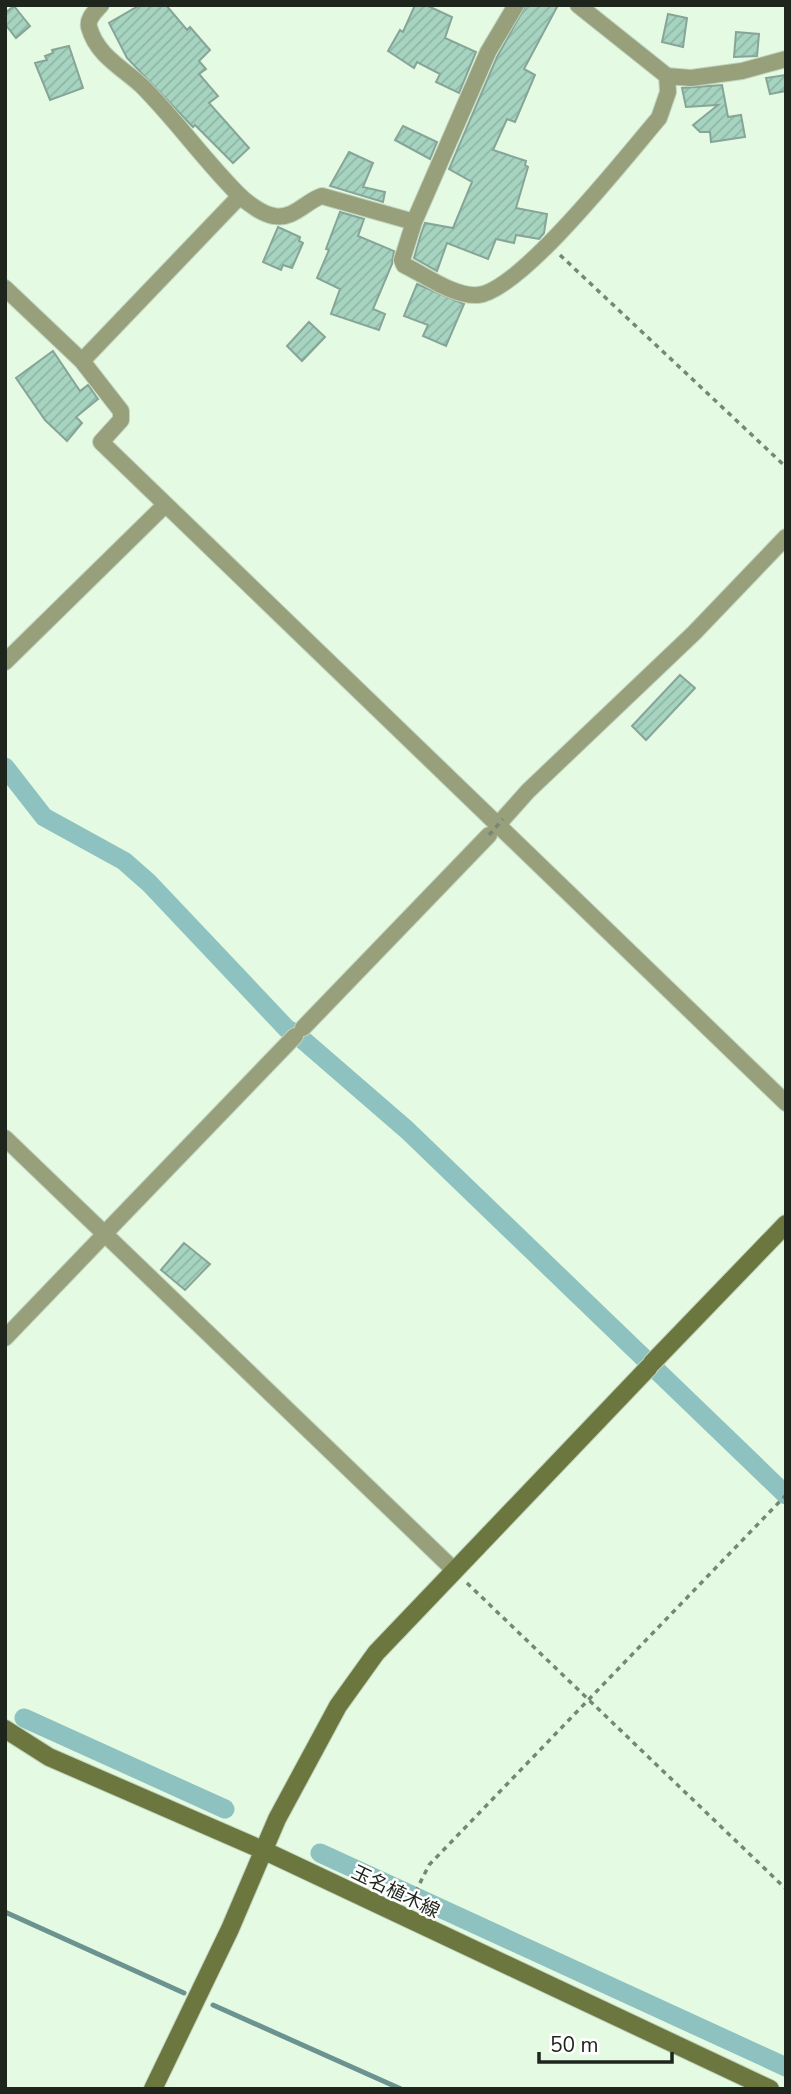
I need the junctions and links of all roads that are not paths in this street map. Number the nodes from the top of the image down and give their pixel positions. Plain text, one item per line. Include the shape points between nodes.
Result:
1 (101, 5) edge
2 (516, 5) edge
3 (578, 5) edge
4 (786, 60) edge
5 (667, 76) junction
6 (240, 196) junction
7 (414, 222) junction
8 (5, 288) edge
9 (82, 361) junction
10 (165, 505) junction
11 (786, 537) edge
12 (5, 663) edge
13 (503, 819) road end
14 (489, 835) road end
15 (786, 1103) edge
16 (5, 1138) edge
17 (786, 1224) edge
18 (5, 1338) edge
19 (453, 1569) junction
20 (5, 1730) edge
21 (267, 1845) junction
22 (153, 2089) edge
23 (770, 2089) edge

1 - 6 street via 90,17 89,26 102,50 117,69 140,84
2 - 7 street via 488,52
3 - 5 street
4 - 5 street via 691,78
5 - 7 street via 668,92 659,118 549,246 488,293 460,292 404,265
6 - 7 street via 276,217 322,196
6 - 9 street
8 - 9 street
9 - 10 street via 121,411 121,420 101,442
10 - 12 street
10 - 15 street
11 - 13 street via 694,634
14 - 18 street
16 - 19 street
17 - 19 street
19 - 21 street via 376,1653 338,1706
20 - 21 street, 玉名植木線 via 49,1757
21 - 22 street
21 - 23 street, 玉名植木線

